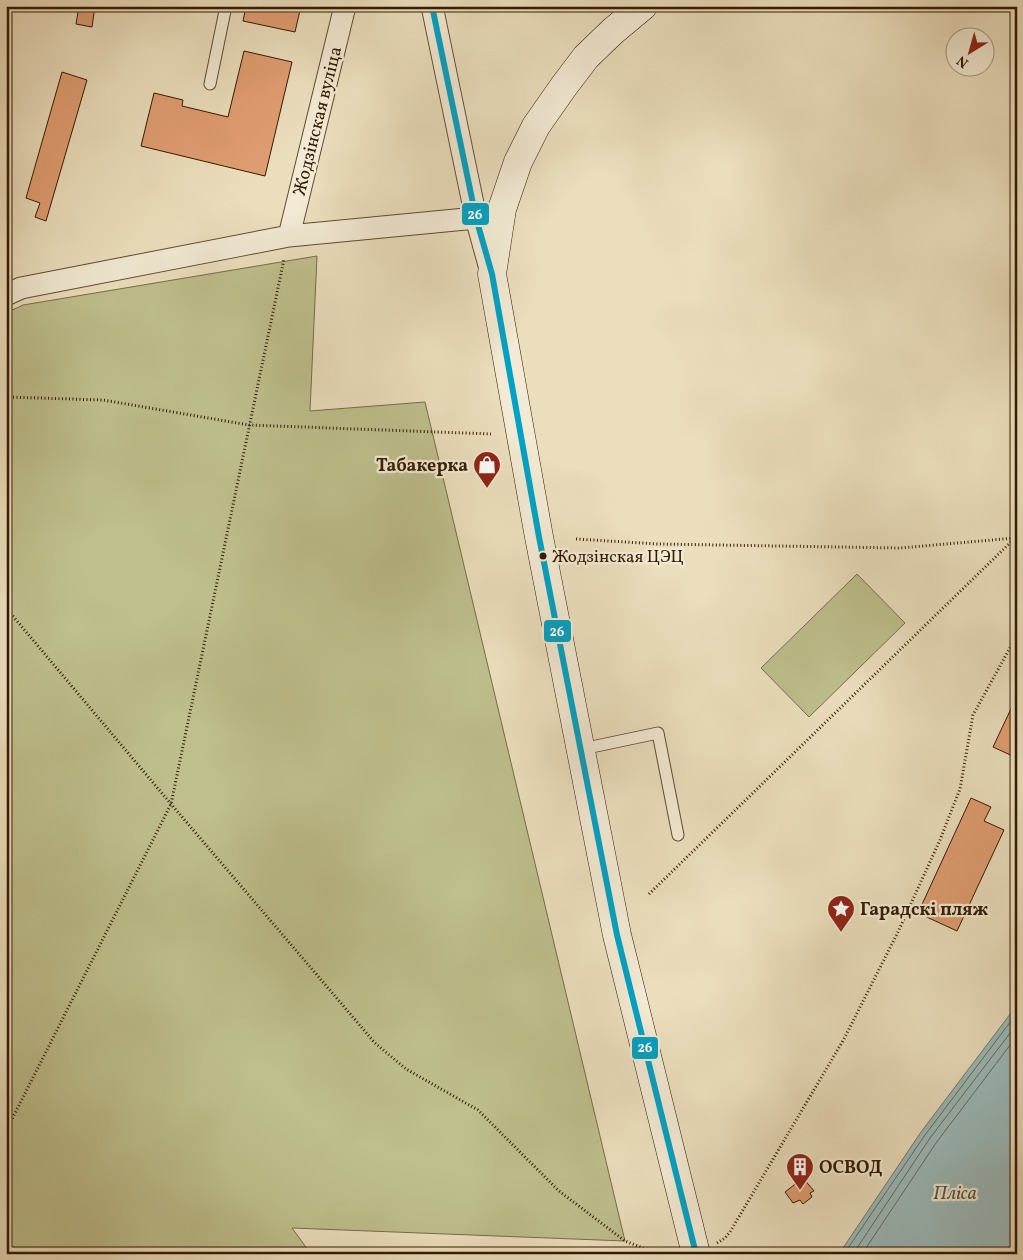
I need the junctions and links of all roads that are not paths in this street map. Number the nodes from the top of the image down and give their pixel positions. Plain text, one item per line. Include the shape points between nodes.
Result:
1 (226, 6) edge
2 (345, 6) edge
3 (432, 6) edge
4 (643, 6) edge
5 (210, 84) dead end
6 (476, 218) junction
7 (288, 236) junction
8 (492, 274) junction
9 (6, 295) edge
10 (582, 749) junction
11 (678, 835) dead end
12 (706, 1249) edge

1 - 5 lane
2 - 7 street, Жодзінская вуліца
3 - 6 street
4 - 8 main road via 586,57 536,126 518,162 502,209
6 - 7 street
6 - 8 street
7 - 9 street via 21,288
8 - 10 main road via 539,537
10 - 11 lane via 658,733
10 - 12 main road via 617,935

